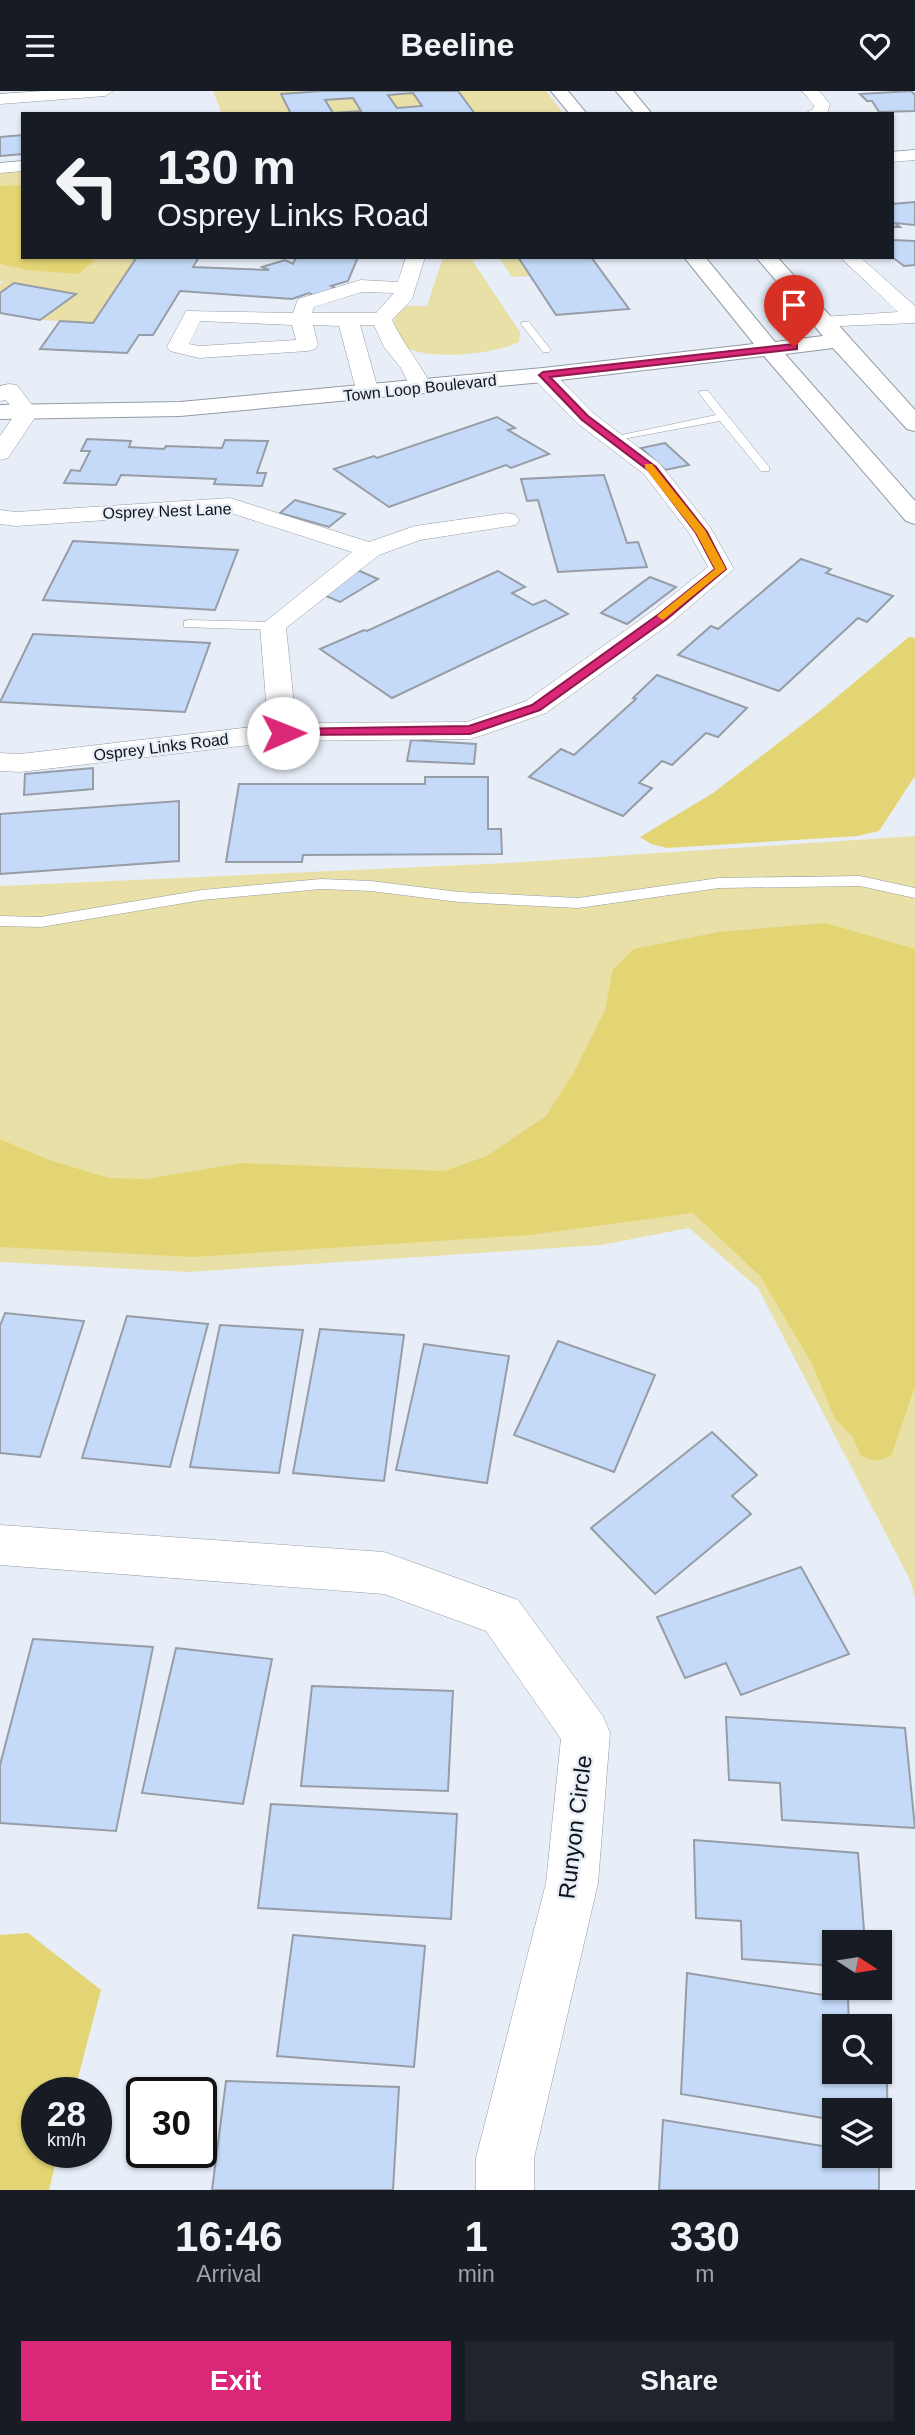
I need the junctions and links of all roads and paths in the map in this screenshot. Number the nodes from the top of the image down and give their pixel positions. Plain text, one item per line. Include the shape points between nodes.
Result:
1 (105, 91) edge
2 (559, 91) edge
3 (624, 91) edge
4 (810, 91) edge
5 (74, 92) edge
6 (0, 99) edge
7 (577, 112) edge
8 (642, 112) edge
9 (820, 112) edge
10 (915, 155) edge
11 (894, 157) edge
12 (21, 166) edge
13 (0, 168) edge
14 (415, 259) edge
15 (696, 259) edge
16 (768, 259) edge
17 (851, 259) edge
18 (405, 288) junction
19 (915, 317) edge
20 (301, 319) junction
21 (381, 319) junction
22 (348, 320) junction
23 (822, 323) junction
24 (526, 324) dead end
25 (753, 330) junction
26 (720, 333) dead end
27 (915, 334) edge
28 (838, 341) junction
29 (573, 348) dead end
30 (771, 349) junction
31 (546, 350) junction
32 (519, 354) dead end
33 (438, 363) dead end
34 (411, 366) junction
35 (543, 375) junction
36 (251, 381) dead end
37 (365, 383) junction
38 (421, 387) junction
39 (36, 389) dead end
40 (3, 391) edge
41 (704, 393) dead end
42 (0, 412) edge
43 (27, 413) junction
44 (723, 417) junction
45 (915, 424) edge
46 (612, 438) junction
47 (0, 453) edge
48 (765, 469) dead end
49 (915, 516) edge
50 (0, 517) edge
51 (507, 520) dead end
52 (370, 550) junction
53 (188, 624) dead end
54 (273, 626) junction
55 (283, 733) junction
56 (0, 762) edge
57 (915, 893) edge
58 (0, 921) edge
59 (0, 1545) edge
60 (505, 2190) edge

1 - 5 street
2 - 7 street
3 - 8 street
4 - 9 street via 822,104
5 - 6 street
10 - 11 street
12 - 13 street
14 - 18 street
15 - 25 street
16 - 23 street
17 - 19 street
18 - 20 street via 361,286 317,297 305,303
18 - 21 street via 402,299
19 - 23 street
20 - 20 street via 193,315 177,347 199,352 308,345
20 - 22 street
21 - 22 street
21 - 34 street via 394,347
22 - 37 street
23 - 25 street
23 - 28 street
24 - 31 lane
25 - 26 street
25 - 30 street
27 - 28 street
28 - 30 street, Town Loop Boulevard
28 - 45 street
29 - 31 street
30 - 35 street, Town Loop Boulevard
30 - 49 street
31 - 32 street
33 - 34 street, Town Loop Boulevard
34 - 37 street, Town Loop Boulevard
34 - 38 street
35 - 38 street, Town Loop Boulevard
35 - 46 street, Osprey Links Road
36 - 37 street, Town Loop Boulevard
37 - 38 street, Town Loop Boulevard
37 - 43 street, Town Loop Boulevard via 180,409
39 - 40 street
40 - 43 street
41 - 44 lane
42 - 43 street, Town Loop Boulevard
43 - 47 street
44 - 46 lane
44 - 48 lane
46 - 55 street, Osprey Links Road via 652,469 701,532 721,569 536,707 470,730
50 - 52 street, Osprey Nest Lane via 230,505
51 - 52 street via 415,533
52 - 54 street
53 - 54 lane
54 - 55 street
55 - 56 street, Osprey Links Road
57 - 58 lane via 860,881 733,882 578,903 321,884 202,895 41,922
59 - 60 street, Runyon Circle via 384,1573 502,1615 586,1733 572,1883 505,2158

